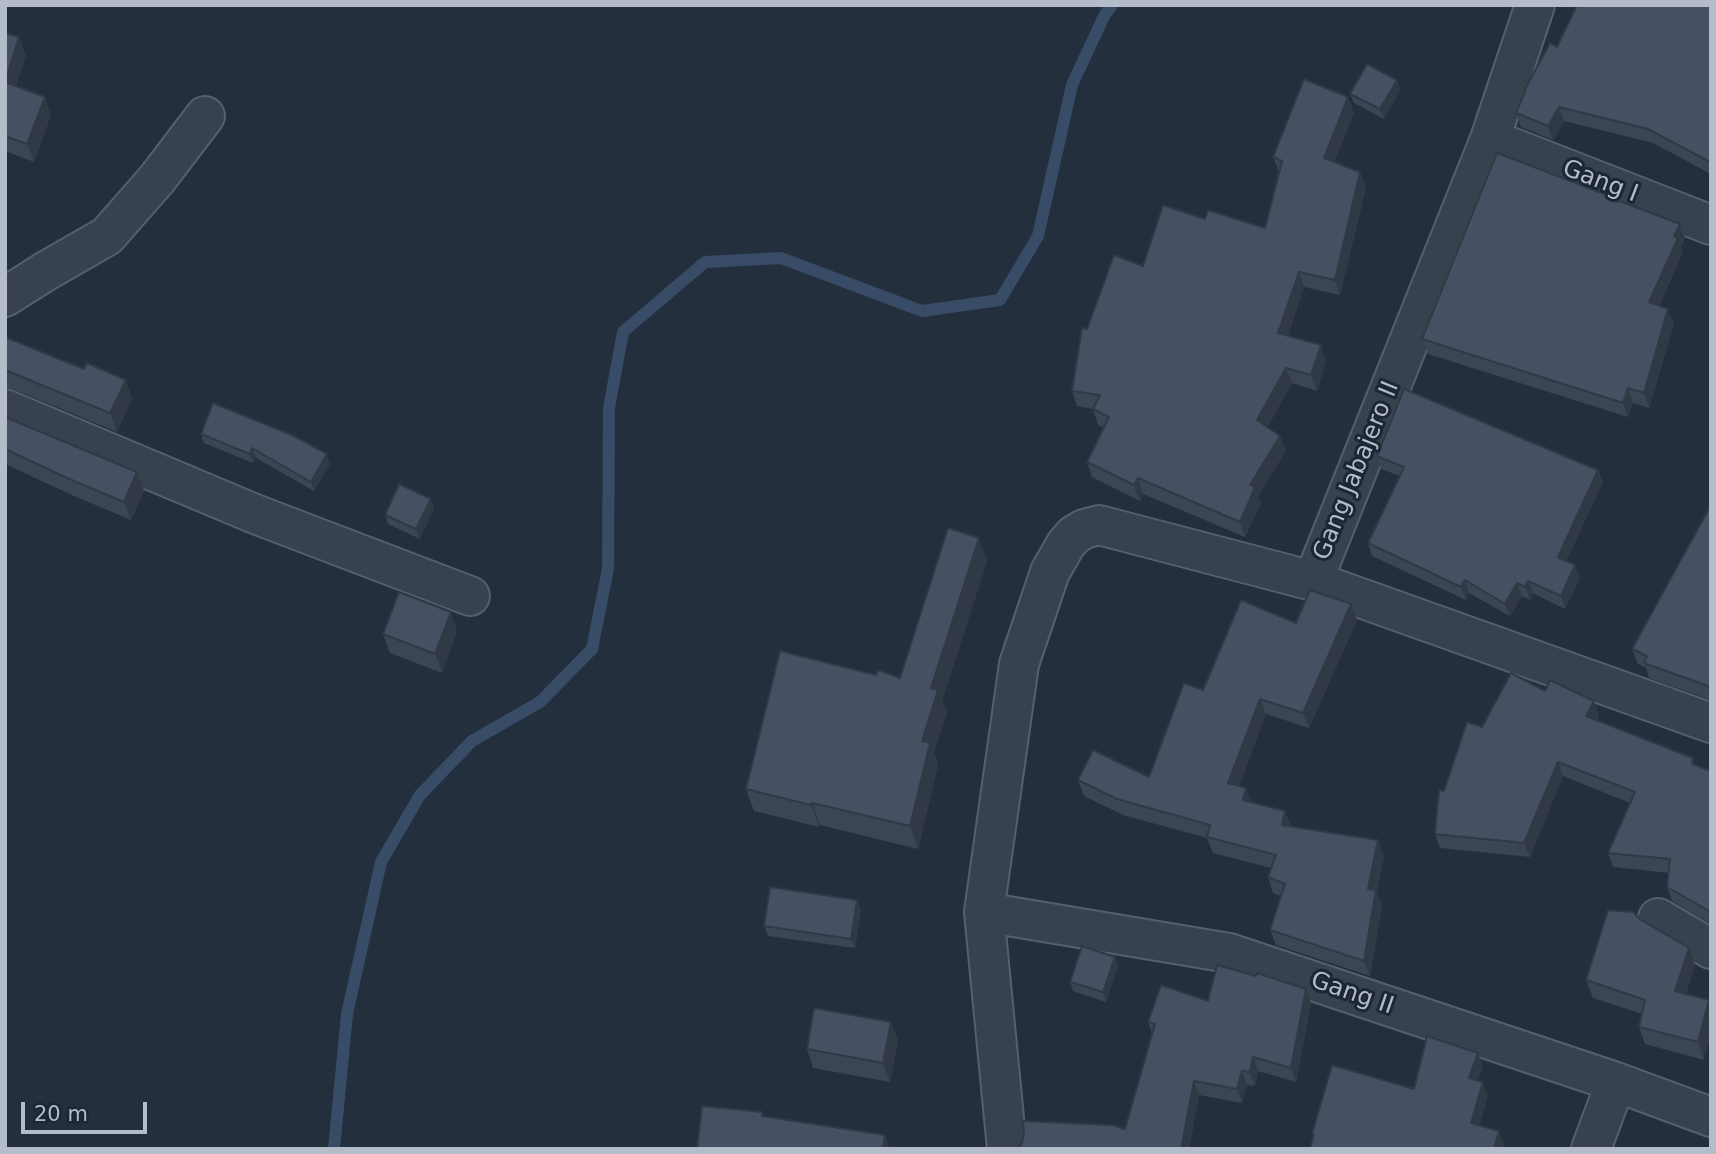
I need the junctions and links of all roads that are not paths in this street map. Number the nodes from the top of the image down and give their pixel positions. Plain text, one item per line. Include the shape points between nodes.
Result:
1 (1535, 5) edge
2 (205, 117) dead end
3 (1490, 139) junction
4 (1710, 221) edge
5 (5, 297) edge
6 (5, 409) edge
7 (1313, 581) junction
8 (470, 596) dead end
9 (1711, 723) edge
10 (984, 912) junction
11 (1658, 918) dead end
12 (1711, 949) edge
13 (1616, 1082) junction
14 (1711, 1117) edge
15 (1007, 1149) edge
16 (1591, 1149) edge

1 - 3 street, Gang Jabajero II
2 - 5 street via 107,236
3 - 4 street, Gang I
3 - 7 street, Gang Jabajero II
6 - 8 street via 255,514
7 - 9 street, Gang Jabajero II
7 - 10 street via 1098,525 1074,535 1050,572 1019,664
10 - 13 street, Gang II via 1229,953
10 - 15 street
11 - 12 street
13 - 14 street, Gang II
13 - 16 street

